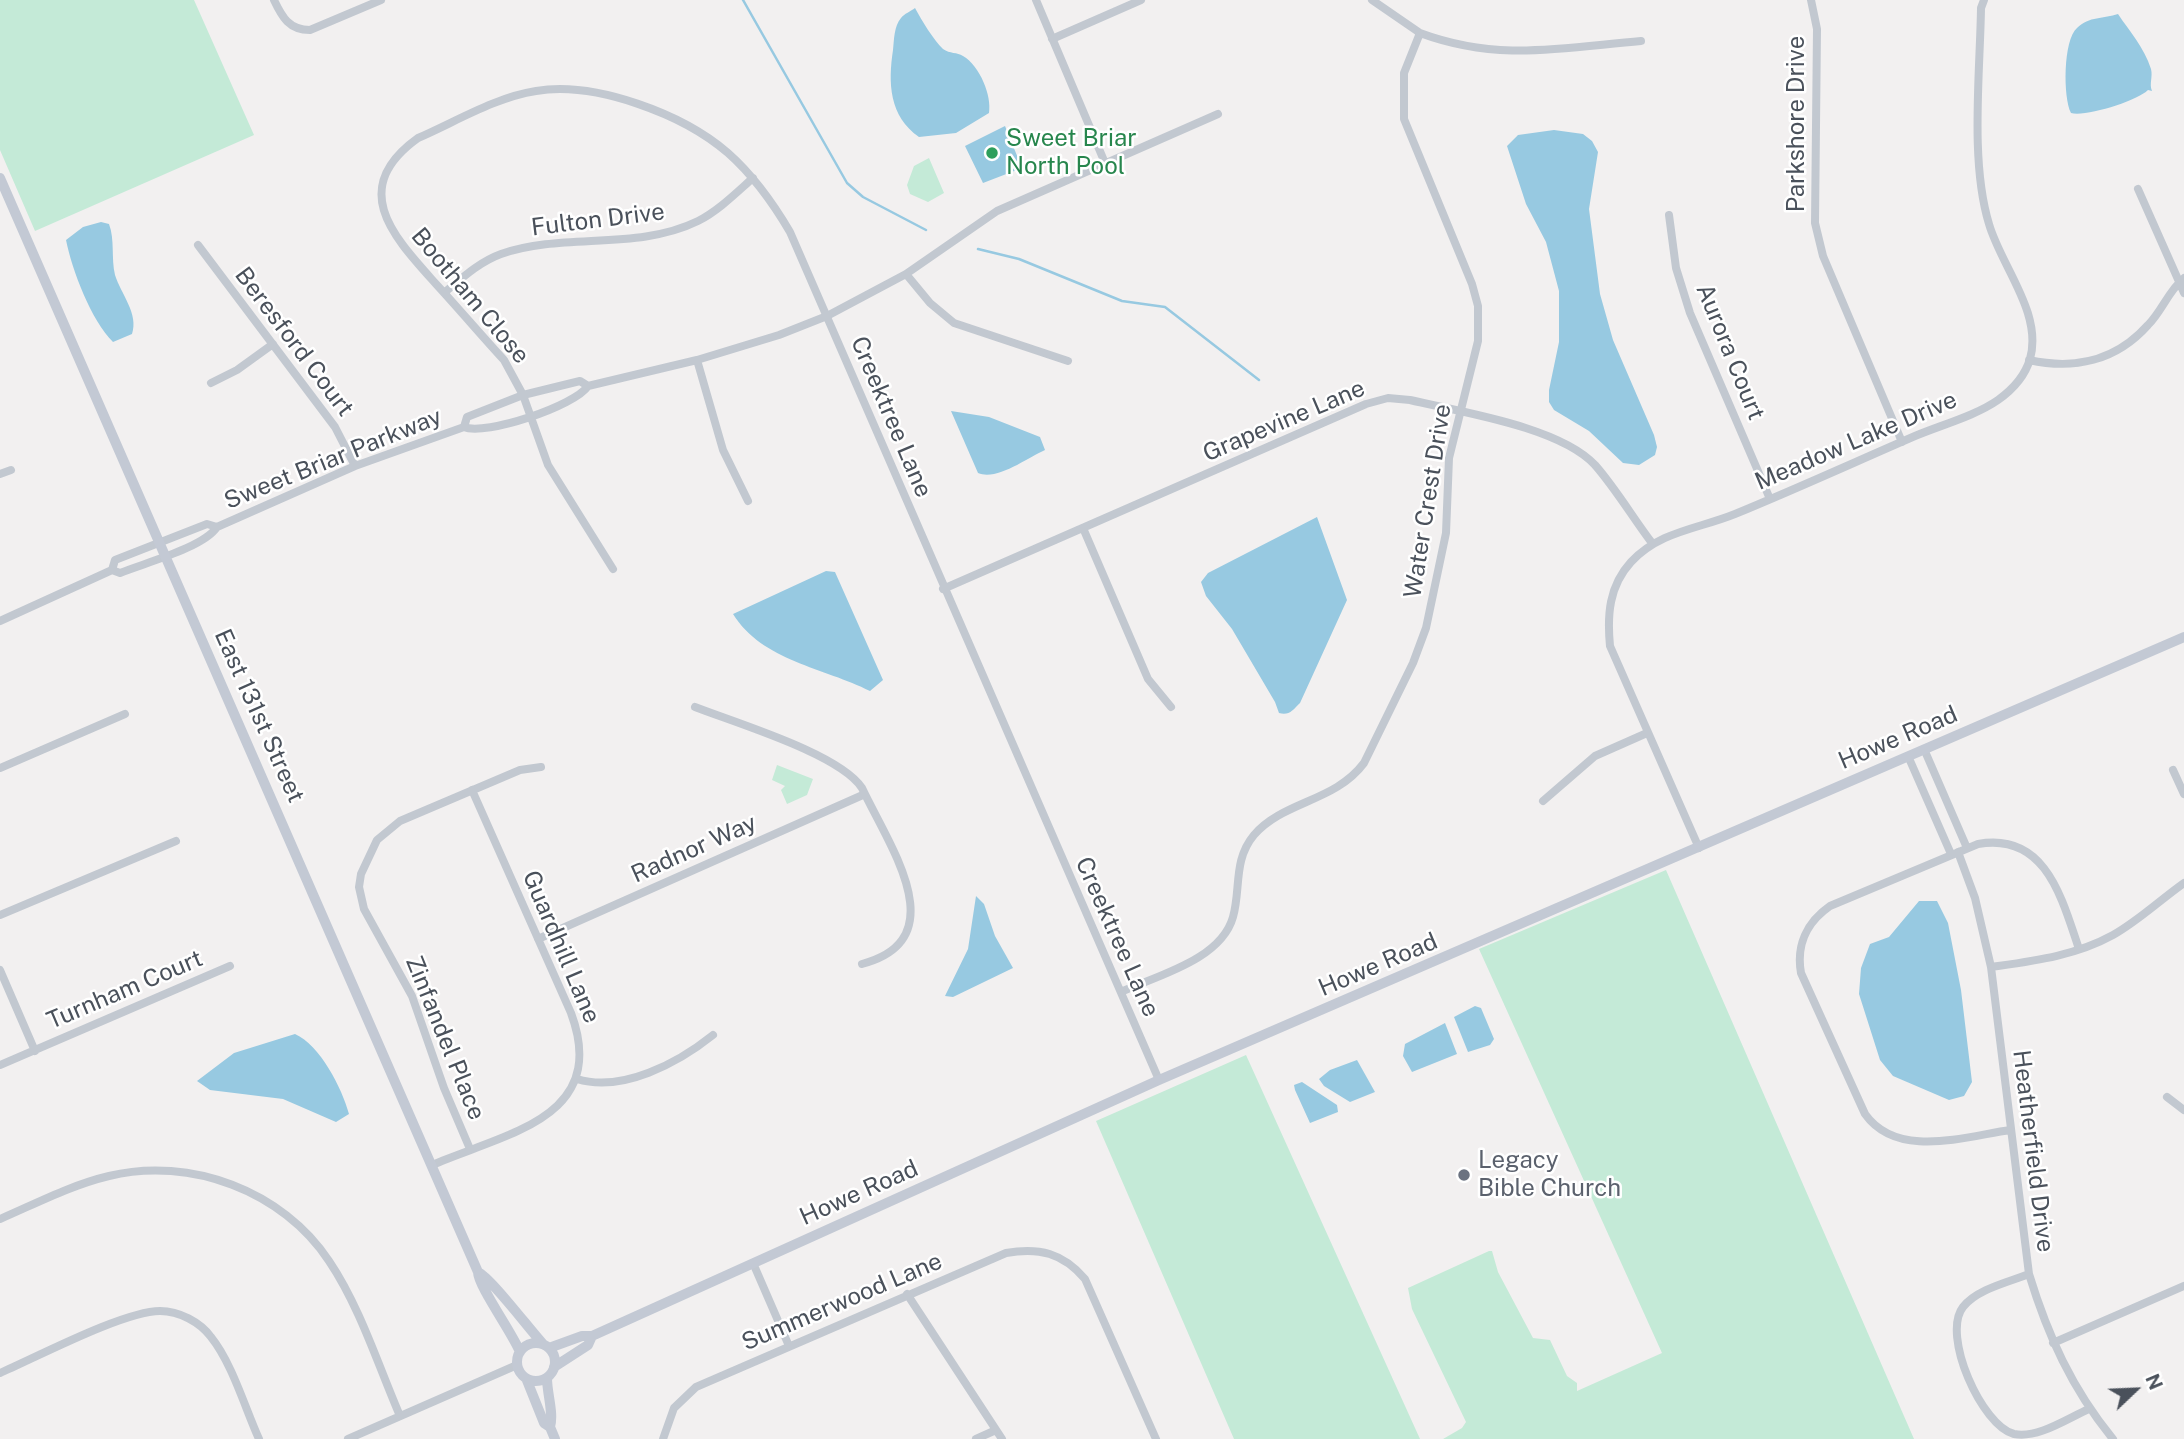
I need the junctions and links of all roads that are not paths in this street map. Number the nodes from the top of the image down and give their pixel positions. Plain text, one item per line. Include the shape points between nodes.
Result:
1 (274, 0) edge
2 (381, 0) edge
3 (1035, 0) edge
4 (1140, 0) edge
5 (1372, 0) edge
6 (1811, 0) edge
7 (1984, 0) edge
8 (1420, 33) junction
9 (1052, 38) junction
10 (1641, 41) dead end
11 (1218, 114) dead end
12 (1105, 163) junction
13 (0, 178) edge
14 (753, 178) junction
15 (2138, 189) dead end
16 (382, 194) joint
17 (1669, 215) dead end
18 (198, 245) dead end
19 (906, 274) junction
20 (2182, 279) edge
21 (443, 293) junction
22 (2184, 293) edge
23 (827, 316) junction
24 (273, 344) junction
25 (697, 360) junction
26 (2029, 360) junction
27 (1068, 361) dead end
28 (211, 383) dead end
29 (588, 386) junction
30 (523, 395) junction
31 (1459, 412) junction
32 (531, 416) junction
33 (464, 427) junction
34 (1902, 442) junction
35 (355, 466) junction
36 (11, 470) dead end
37 (0, 474) edge
38 (1770, 499) junction
39 (748, 500) dead end
40 (217, 527) junction
41 (1083, 528) junction
42 (160, 542) junction
43 (1652, 543) junction
44 (165, 555) junction
45 (612, 569) dead end
46 (112, 570) junction
47 (943, 589) junction
48 (0, 621) edge
49 (2184, 637) edge
50 (695, 707) dead end
51 (1171, 707) dead end
52 (125, 713) dead end
53 (1647, 733) junction
54 (1924, 749) junction
55 (1908, 756) junction
56 (541, 767) dead end
57 (0, 768) edge
58 (2173, 770) dead end
59 (472, 790) junction
60 (865, 794) junction
61 (2184, 794) edge
62 (1543, 801) dead end
63 (176, 841) dead end
64 (1699, 848) junction
65 (1958, 851) junction
66 (2184, 883) edge
67 (0, 915) edge
68 (538, 939) junction
69 (2079, 949) junction
70 (862, 964) dead end
71 (230, 966) dead end
72 (1991, 967) junction
73 (0, 970) edge
74 (1121, 992) junction
75 (713, 1035) dead end
76 (35, 1051) junction
77 (0, 1065) edge
78 (577, 1079) junction
79 (1160, 1080) junction
80 (2167, 1097) dead end
81 (2184, 1110) edge
82 (2010, 1129) junction
83 (470, 1149) junction
84 (432, 1165) junction
85 (0, 1219) edge
86 (752, 1263) junction
87 (478, 1272) junction
88 (2029, 1274) junction
89 (2184, 1286) edge
90 (907, 1294) junction
91 (592, 1336) junction
92 (2053, 1343) junction
93 (546, 1346) junction
94 (789, 1346) junction
95 (520, 1352) junction
96 (517, 1365) junction
97 (554, 1367) junction
98 (0, 1373) edge
99 (526, 1378) junction
100 (547, 1378) junction
101 (2089, 1409) junction
102 (400, 1416) junction
103 (550, 1427) junction
104 (996, 1430) junction
105 (259, 1439) edge
106 (348, 1439) edge
107 (555, 1439) edge
108 (663, 1439) edge
109 (976, 1439) edge
110 (1002, 1439) edge
111 (1156, 1439) edge
112 (2113, 1439) edge

1 - 2 street via 284,20 298,30 310,30
3 - 9 street
4 - 9 street
5 - 8 street
6 - 34 street, Parkshore Drive via 1817,29 1815,223 1823,256
7 - 26 street via 1980,180 1989,225 2029,318
8 - 10 street via 1458,46 1510,53
8 - 31 street, Water Crest Drive via 1406,64 1404,119 1478,306 1478,341
9 - 12 street
11 - 12 street, Sweet Briar Parkway
12 - 19 street, Sweet Briar Parkway via 997,211
13 - 42 street, East 131st Street
14 - 16 street, Creektree Lane via 694,130 625,100 565,88 515,96 418,138 389,167
14 - 21 street, Fulton Drive via 713,212 680,228 646,236 517,249 484,261
14 - 23 street, Creektree Lane via 790,232
15 - 20 street
16 - 21 street, Bootham Close via 388,228
17 - 38 street, Aurora Court via 1676,268 1690,313
18 - 24 street, Beresford Court
19 - 23 street, Sweet Briar Parkway
19 - 27 street via 954,323
20 - 22 street
20 - 26 street via 2148,325 2123,347 2096,359 2059,366
21 - 30 street, Bootham Close via 504,360
23 - 25 street, Sweet Briar Parkway
23 - 47 street, Creektree Lane
24 - 28 street
24 - 35 street, Beresford Court via 335,427
25 - 29 street, Sweet Briar Parkway
25 - 39 street via 723,450
26 - 34 street, Meadow Lake Drive via 2014,387 1995,402
29 - 30 street, Sweet Briar Parkway via 580,381
29 - 32 street, Sweet Briar Parkway via 582,395
30 - 32 street, Bootham Close
30 - 33 street, Sweet Briar Parkway via 467,417
31 - 41 street, Grapevine Lane via 1388,398 1366,404
31 - 43 street, Grapevine Lane via 1541,433 1571,447 1594,464
31 - 74 street, Water Crest Drive via 1449,458 1446,533 1426,628 1364,763 1335,791 1279,816 1254,835 1239,862 1233,918 1222,938 1200,956
32 - 33 street, Sweet Briar Parkway via 473,431
32 - 45 street, Bootham Close via 548,465
33 - 35 street, Sweet Briar Parkway
34 - 38 street, Meadow Lake Drive
35 - 40 street, Sweet Briar Parkway
36 - 37 street
38 - 43 street, Meadow Lake Drive
40 - 42 street, Sweet Briar Parkway via 206,524
40 - 44 street, Sweet Briar Parkway via 211,536
41 - 47 street, Grapevine Lane
41 - 51 street via 1147,679
42 - 44 street, East 131st Street
42 - 46 street, Sweet Briar Parkway via 115,560
43 - 53 street, Meadow Lake Drive via 1630,563 1607,612 1610,646
44 - 46 street, Sweet Briar Parkway via 120,573
44 - 84 street, East 131st Street
46 - 48 street, Sweet Briar Parkway
47 - 74 street, Creektree Lane
49 - 54 street, Howe Road
50 - 60 street via 831,761 852,774
52 - 57 street
53 - 62 street via 1595,756
53 - 64 street, Meadow Lake Drive
54 - 55 street, Howe Road
54 - 65 street, Heatherfield Drive
55 - 64 street, Howe Road
55 - 65 street, Heatherfield Drive
56 - 59 street, Zinfandel Place via 520,770
58 - 61 street
59 - 68 street, Guardhill Lane
59 - 83 street, Zinfandel Place via 401,821 383,834 369,851 359,887 364,909 412,996 443,1088
60 - 68 street, Radnor Way
60 - 70 street via 909,890 912,912 907,934 895,951
63 - 67 street
64 - 79 street, Howe Road
65 - 69 street via 2002,842 2032,855 2054,881
65 - 72 street, Heatherfield Drive
65 - 82 street via 1820,913 1803,938 1801,973 1861,1107 1879,1131 1899,1140 1923,1142
66 - 69 street via 2121,930
68 - 78 street, Guardhill Lane via 578,1033 581,1059
69 - 72 street
71 - 76 street, Turnham Court
72 - 82 street, Heatherfield Drive
73 - 76 street
74 - 79 street, Creektree Lane
75 - 78 street via 687,1054 623,1081 604,1084
76 - 77 street, Turnham Court
78 - 83 street via 552,1112
79 - 86 street, Howe Road
80 - 81 street
82 - 88 street, Heatherfield Drive
83 - 84 street
84 - 87 street, East 131st Street
85 - 102 street via 76,1186 157,1170 224,1181 262,1199 301,1227 329,1260
86 - 91 street, Howe Road
86 - 94 street
87 - 93 street, East 131st Street via 487,1276
87 - 95 street, East 131st Street via 478,1282 505,1320
88 - 92 street, Heatherfield Drive
88 - 101 street via 1963,1307 1955,1331 1961,1355 1987,1413 2006,1431 2026,1435
89 - 92 street
90 - 94 street, Summerwood Lane
90 - 104 street
90 - 111 street, Summerwood Lane via 1006,1253 1038,1250 1065,1259 1092,1291
91 - 93 street, Howe Road
91 - 97 street, Howe Road via 588,1345
92 - 101 street, Heatherfield Drive
93 - 95 street via 530,1344
93 - 97 street via 555,1359
94 - 108 street, Summerwood Lane via 696,1387 674,1408
95 - 96 street
96 - 99 street
96 - 102 street
97 - 100 street
98 - 105 street via 124,1320 150,1312 171,1312 203,1328 217,1345
99 - 100 street
99 - 103 street via 544,1423
100 - 103 street
101 - 112 street, Heatherfield Drive
102 - 106 street
103 - 107 street
104 - 109 street
104 - 110 street

